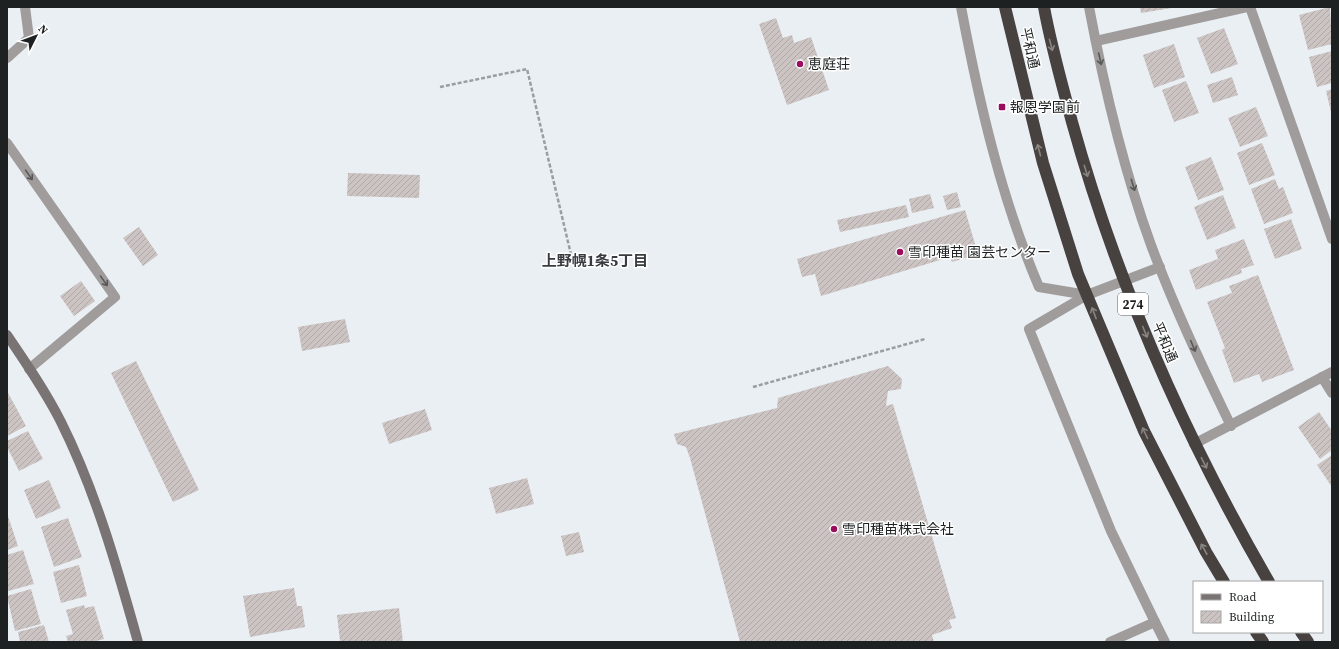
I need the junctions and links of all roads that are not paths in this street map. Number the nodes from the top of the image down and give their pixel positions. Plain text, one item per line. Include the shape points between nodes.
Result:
1 (25, 7) edge
2 (961, 7) edge
3 (1005, 7) edge
4 (1044, 7) edge
5 (1089, 7) edge
6 (1248, 7) edge
7 (1096, 41) junction
8 (7, 58) edge
9 (7, 143) edge
10 (1332, 239) edge
11 (1160, 267) junction
12 (1124, 282) junction
13 (1087, 296) junction
14 (7, 335) edge
15 (29, 369) junction
16 (1332, 372) edge
17 (1322, 378) junction
18 (1332, 393) edge
19 (1231, 426) junction
20 (1194, 444) junction
21 (1223, 581) edge
22 (1268, 581) edge
23 (1155, 622) junction
24 (1257, 633) edge
25 (1302, 633) edge
26 (138, 642) edge
27 (1110, 642) edge
28 (1165, 642) edge
29 (1263, 642) edge
30 (1308, 642) edge

1 - 8 street via 29,38
2 - 13 street via 999,174 1024,252 1039,287
13 -> 3 highway, 平和通 via 1043,164
4 -> 12 highway, 平和通 / 274 via 1050,39 1086,170
5 - 7 street
6 - 7 street
6 - 10 street
7 -> 11 street via 1121,146
9 -> 15 street via 115,297
11 - 12 street
11 -> 19 street via 1196,354
12 - 13 street
12 -> 20 highway, 平和通 / 274
21 -> 13 highway, 平和通 via 1144,431
13 - 23 street via 1029,329 1111,531
14 - 15 street
15 - 26 street via 61,421 92,490
16 - 17 street
17 - 18 street
17 - 19 street
19 - 20 street
20 -> 22 highway, 平和通 / 274
23 - 27 street
23 - 28 street
24 - 29 highway
25 - 30 highway

